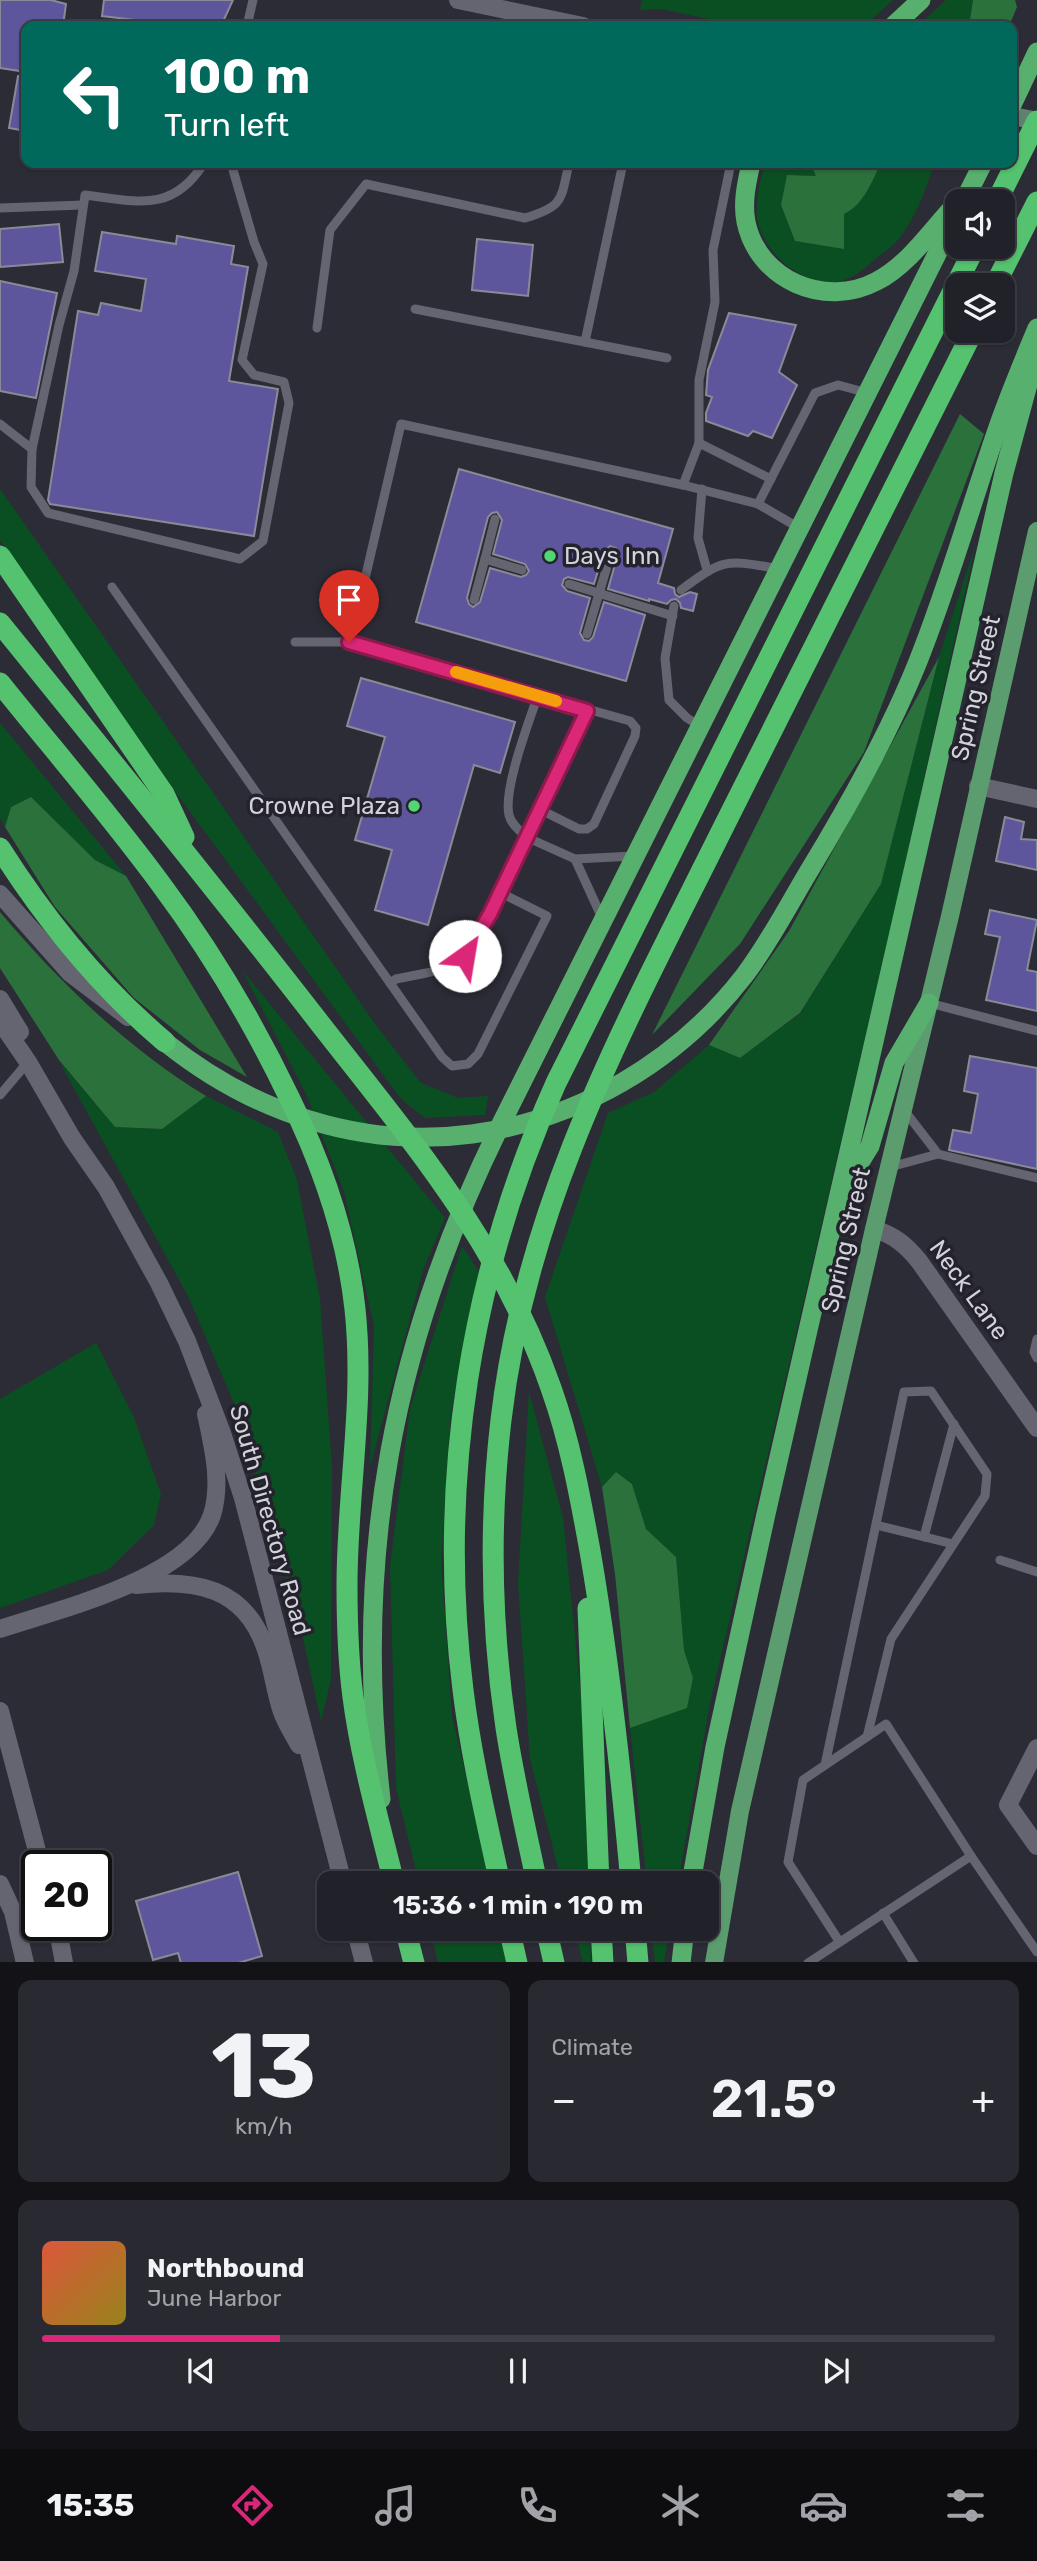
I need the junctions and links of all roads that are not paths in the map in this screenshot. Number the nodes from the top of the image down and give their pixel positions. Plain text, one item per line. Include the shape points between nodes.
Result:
1 (253, 0) edge
2 (458, 0) edge
3 (921, 0) edge
4 (248, 21) edge
5 (559, 21) edge
6 (898, 21) edge
7 (1037, 52) edge
8 (1017, 94) edge
9 (1017, 117) edge
10 (1037, 121) edge
11 (1017, 162) edge
12 (201, 168) edge
13 (232, 168) edge
14 (568, 168) edge
15 (622, 168) edge
16 (730, 168) edge
17 (750, 168) edge
18 (980, 168) edge
19 (1014, 168) edge
20 (968, 189) edge
21 (1004, 189) edge
22 (1037, 202) edge
23 (83, 205) junction
24 (0, 208) edge
25 (945, 217) edge
26 (945, 238) edge
27 (969, 259) edge
28 (1001, 273) edge
29 (415, 309) dead end
30 (317, 328) dead end
31 (1037, 328) edge
32 (585, 342) junction
33 (966, 343) edge
34 (1037, 351) edge
35 (667, 358) dead end
36 (867, 393) junction
37 (0, 424) edge
38 (699, 443) junction
39 (32, 449) junction
40 (771, 479) junction
41 (682, 485) junction
42 (702, 489) junction
43 (758, 504) junction
44 (495, 519) dead end
45 (801, 528) junction
46 (1037, 531) edge
47 (611, 553) dead end
48 (0, 556) edge
49 (485, 559) junction
50 (779, 569) junction
51 (522, 570) dead end
52 (707, 570) junction
53 (569, 584) dead end
54 (112, 587) dead end
55 (681, 590) dead end
56 (600, 594) junction
57 (361, 596) dead end
58 (474, 600) dead end
59 (0, 623) edge
60 (587, 634) dead end
61 (295, 642) dead end
62 (0, 683) edge
63 (538, 695) junction
64 (587, 711) junction
65 (700, 726) junction
66 (978, 786) junction
67 (1037, 799) edge
68 (539, 808) junction
69 (526, 837) junction
70 (0, 848) edge
71 (635, 856) junction
72 (575, 859) junction
73 (199, 867) junction
74 (501, 893) junction
75 (0, 894) edge
76 (603, 920) junction
77 (390, 983) junction
78 (0, 999) edge
79 (929, 1003) junction
80 (0, 1021) edge
81 (1037, 1031) edge
82 (165, 1042) junction
83 (28, 1062) junction
84 (0, 1095) edge
85 (903, 1108) junction
86 (938, 1154) junction
87 (888, 1168) junction
88 (1037, 1178) edge
89 (106, 1187) junction
90 (841, 1193) junction
91 (874, 1229) junction
92 (1037, 1339) edge
93 (1037, 1357) edge
94 (199, 1373) junction
95 (954, 1424) junction
96 (1037, 1429) edge
97 (876, 1525) junction
98 (585, 1526) junction
99 (924, 1537) junction
100 (953, 1544) junction
101 (1000, 1560) dead end
102 (1037, 1573) edge
103 (129, 1586) junction
104 (0, 1629) edge
105 (0, 1711) edge
106 (867, 1737) junction
107 (1037, 1748) edge
108 (825, 1765) junction
109 (314, 1776) junction
110 (1037, 1846) edge
111 (37, 1850) edge
112 (971, 1856) junction
113 (340, 1871) edge
114 (391, 1871) edge
115 (392, 1871) edge
116 (497, 1871) edge
117 (534, 1871) edge
118 (599, 1871) edge
119 (630, 1871) edge
120 (693, 1871) edge
121 (0, 1884) edge
122 (883, 1913) junction
123 (60, 1941) edge
124 (358, 1941) edge
125 (408, 1941) edge
126 (512, 1941) edge
127 (550, 1941) edge
128 (602, 1941) edge
129 (636, 1941) edge
130 (683, 1941) edge
131 (839, 1941) junction
132 (1037, 1952) edge
133 (25, 1962) edge
134 (64, 1962) edge
135 (364, 1962) edge
136 (414, 1962) edge
137 (517, 1962) edge
138 (554, 1962) edge
139 (603, 1962) edge
140 (638, 1962) edge
141 (681, 1962) edge
142 (714, 1962) edge
143 (808, 1962) edge
144 (914, 1962) edge

1 - 4 lane
2 - 5 street
3 - 6 highway
7 - 8 highway
9 - 10 main road
10 - 11 highway
12 - 23 lane via 171,197 147,202 85,195
13 - 39 lane via 263,264 242,359 254,375 284,382 289,403 263,541 240,559 48,513 32,487
14 - 30 lane via 561,200 545,212 525,218 366,184 330,230
15 - 32 lane
16 - 38 lane via 713,250 715,302 699,380
17 - 25 highway via 744,208 749,234 781,276 816,291 852,290 886,276
18 - 20 highway
19 - 21 highway
22 - 28 highway
23 - 24 lane
23 - 39 lane via 74,271
26 - 36 highway
27 - 116 highway via 556,1083 495,1248 466,1381 454,1553 463,1690
29 - 32 lane
31 - 82 highway via 905,694 841,818 766,944 720,1004 679,1043 593,1099 528,1122 444,1137 375,1134 290,1115 228,1086
32 - 35 lane
33 - 117 highway via 631,1014 569,1150 535,1248 506,1382 497,1452 493,1555 503,1702
34 - 90 highway via 1004,473
36 - 40 lane via 838,385 815,393
36 - 45 highway
37 - 39 lane
38 - 40 lane
38 - 41 lane
40 - 43 lane
41 - 42 lane
41 - 57 lane via 401,424
42 - 43 lane
42 - 52 lane via 698,538
43 - 45 lane
44 - 49 lane
45 - 50 highway
46 - 66 main road, Spring Street
47 - 56 lane
48 - 73 highway via 164,794
49 - 51 lane
49 - 58 lane
50 - 52 lane via 731,561
50 - 65 highway
52 - 55 lane
53 - 56 lane
54 - 77 lane
56 - 60 lane
56 - 65 lane via 673,611 665,658 670,700
59 - 73 highway
61 - 63 lane via 349,642
62 - 114 highway via 200,939 278,1073 327,1186 349,1270 358,1345 347,1577 352,1687
63 - 64 lane
63 - 69 lane via 508,807 510,818
64 - 68 lane
64 - 68 lane via 630,721 636,728 594,824 579,829
65 - 71 highway
66 - 67 street
66 - 79 main road, Spring Street
68 - 69 lane
69 - 72 lane
69 - 74 lane
70 - 82 highway via 74,949
71 - 72 lane
71 - 76 highway
72 - 76 lane
73 - 98 highway via 421,1153 477,1233 532,1339 563,1426
74 - 77 lane via 465,956 436,971
74 - 77 lane via 547,916 478,1054 468,1064 452,1066 442,1056
75 - 82 street via 70,973
76 - 115 highway via 463,1205 426,1302 399,1403 381,1505 373,1619 377,1767
78 - 89 street via 81,1132
79 - 81 lane
79 - 85 main road, Spring Street
79 - 90 highway via 894,1063 870,1146
80 - 83 street
83 - 84 lane
83 - 89 street
85 - 86 lane
85 - 87 main road, Spring Street
86 - 87 lane
86 - 88 lane
87 - 91 main road, Spring Street
89 - 94 street, South Directory Road via 174,1313
90 - 120 highway via 715,1747
91 - 96 street, Neck Lane via 894,1237 919,1261
91 - 142 main road, Spring Street via 740,1811
92 - 93 lane
94 - 103 street via 216,1469 212,1515 187,1552
94 - 109 street, South Directory Road via 243,1497
95 - 97 lane via 931,1391 904,1392
95 - 99 lane
95 - 100 lane via 986,1474 985,1496
97 - 99 lane
97 - 108 lane
98 - 118 highway
98 - 119 highway via 610,1674
99 - 100 lane
100 - 106 lane via 891,1639
101 - 102 lane
103 - 104 street
103 - 109 street via 194,1584 218,1592 248,1616 265,1648 282,1713
105 - 111 street
106 - 108 lane
106 - 112 lane via 886,1724
107 - 110 street via 1008,1805
108 - 131 lane via 803,1780 788,1862
109 - 113 street, South Directory Road
112 - 122 lane
112 - 132 lane
121 - 133 street via 13,1912
122 - 131 lane
122 - 144 lane
123 - 134 street
124 - 135 street
125 - 136 highway
126 - 137 highway
127 - 138 highway
128 - 139 highway
129 - 140 highway
130 - 141 highway
131 - 143 lane

